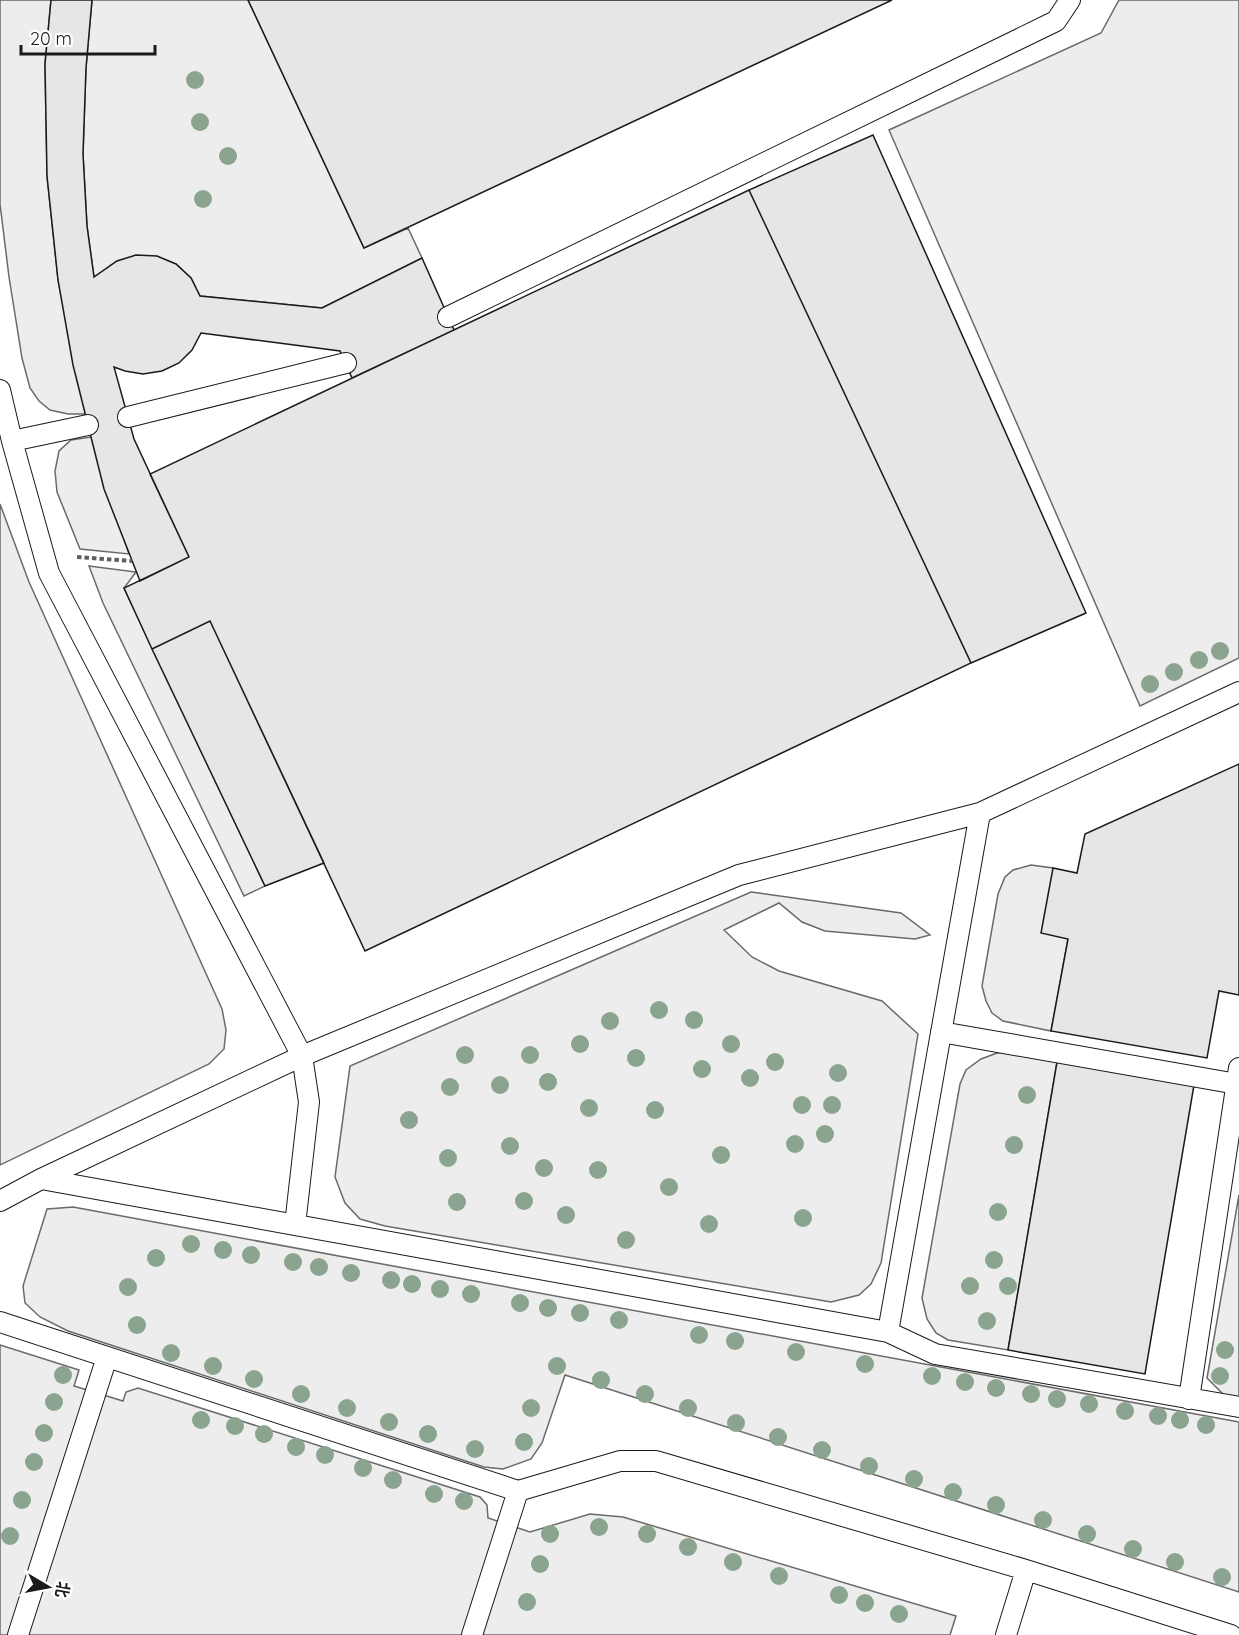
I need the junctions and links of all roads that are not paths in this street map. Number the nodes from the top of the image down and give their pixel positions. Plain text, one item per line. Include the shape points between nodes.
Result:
1 (1048, 0) edge
2 (1070, 0) edge
3 (1056, 21) junction
4 (448, 317) dead end
5 (346, 363) dead end
6 (0, 390) edge
7 (128, 417) dead end
8 (88, 425) dead end
9 (12, 441) junction
10 (1239, 692) edge
11 (980, 813) junction
12 (941, 1032) junction
13 (302, 1056) junction
14 (1238, 1076) edge
15 (41, 1179) junction
16 (0, 1201) edge
17 (295, 1225) junction
18 (0, 1322) edge
19 (888, 1332) junction
20 (107, 1357) junction
21 (1189, 1399) junction
22 (1239, 1407) edge
23 (518, 1491) junction
24 (1026, 1570) junction
25 (18, 1635) edge
26 (472, 1635) edge
27 (1006, 1635) edge
28 (1232, 1635) edge

1 - 3 lane
2 - 3 lane
3 - 4 lane
5 - 7 lane
6 - 9 lane
8 - 9 lane
9 - 13 lane via 54,583
10 - 11 lane
11 - 12 lane
11 - 13 lane via 739,875
12 - 14 lane
12 - 19 lane
13 - 15 lane
13 - 17 lane via 309,1102
14 - 21 lane
15 - 16 lane
15 - 17 lane
17 - 19 lane
18 - 20 lane
19 - 21 lane via 935,1354
20 - 23 lane
20 - 25 lane
21 - 22 lane
23 - 24 lane via 620,1461 656,1461
23 - 26 lane
24 - 27 lane
24 - 28 lane

